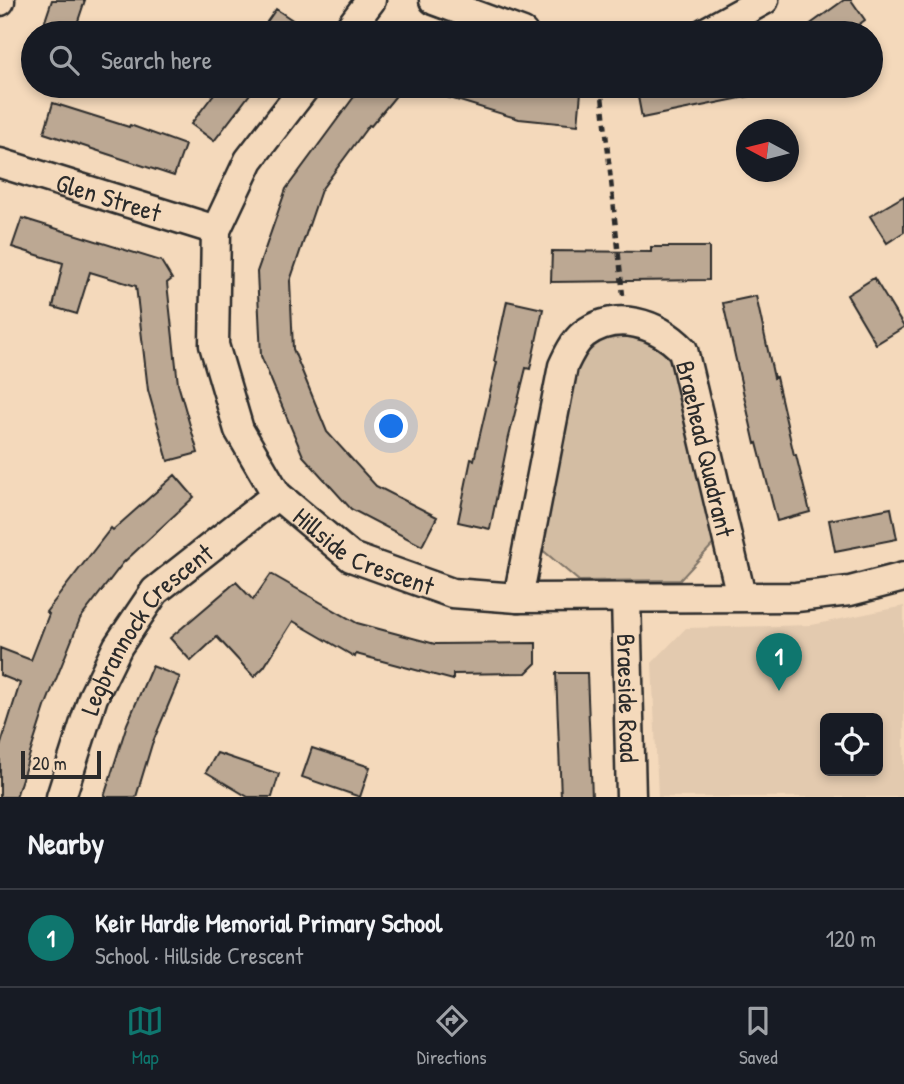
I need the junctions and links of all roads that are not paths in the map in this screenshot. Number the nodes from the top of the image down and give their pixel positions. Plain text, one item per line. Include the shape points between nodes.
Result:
1 (371, 0) edge
2 (433, 0) edge
3 (764, 0) edge
4 (355, 21) edge
5 (490, 21) edge
6 (726, 21) edge
7 (297, 98) edge
8 (0, 163) edge
9 (216, 230) junction
10 (277, 495) junction
11 (904, 577) edge
12 (741, 596) junction
13 (518, 598) junction
14 (626, 598) junction
15 (61, 797) edge
16 (631, 797) edge

1 - 4 street
2 - 5 street
3 - 6 street
7 - 9 street, Hillside Crescent via 249,160
8 - 9 street, Glen Street
9 - 10 street, Hillside Crescent via 214,345 239,430
10 - 13 street, Hillside Crescent via 351,557 452,593
10 - 15 street, Legbrannock Crescent via 155,591 118,646 93,697
11 - 12 street, Hillside Crescent via 850,591 796,597
12 - 13 street, Braehead Quadrant via 683,350 653,326 626,321 583,335 563,366
12 - 14 street, Hillside Crescent
13 - 14 street, Hillside Crescent
14 - 16 street, Braeside Road

